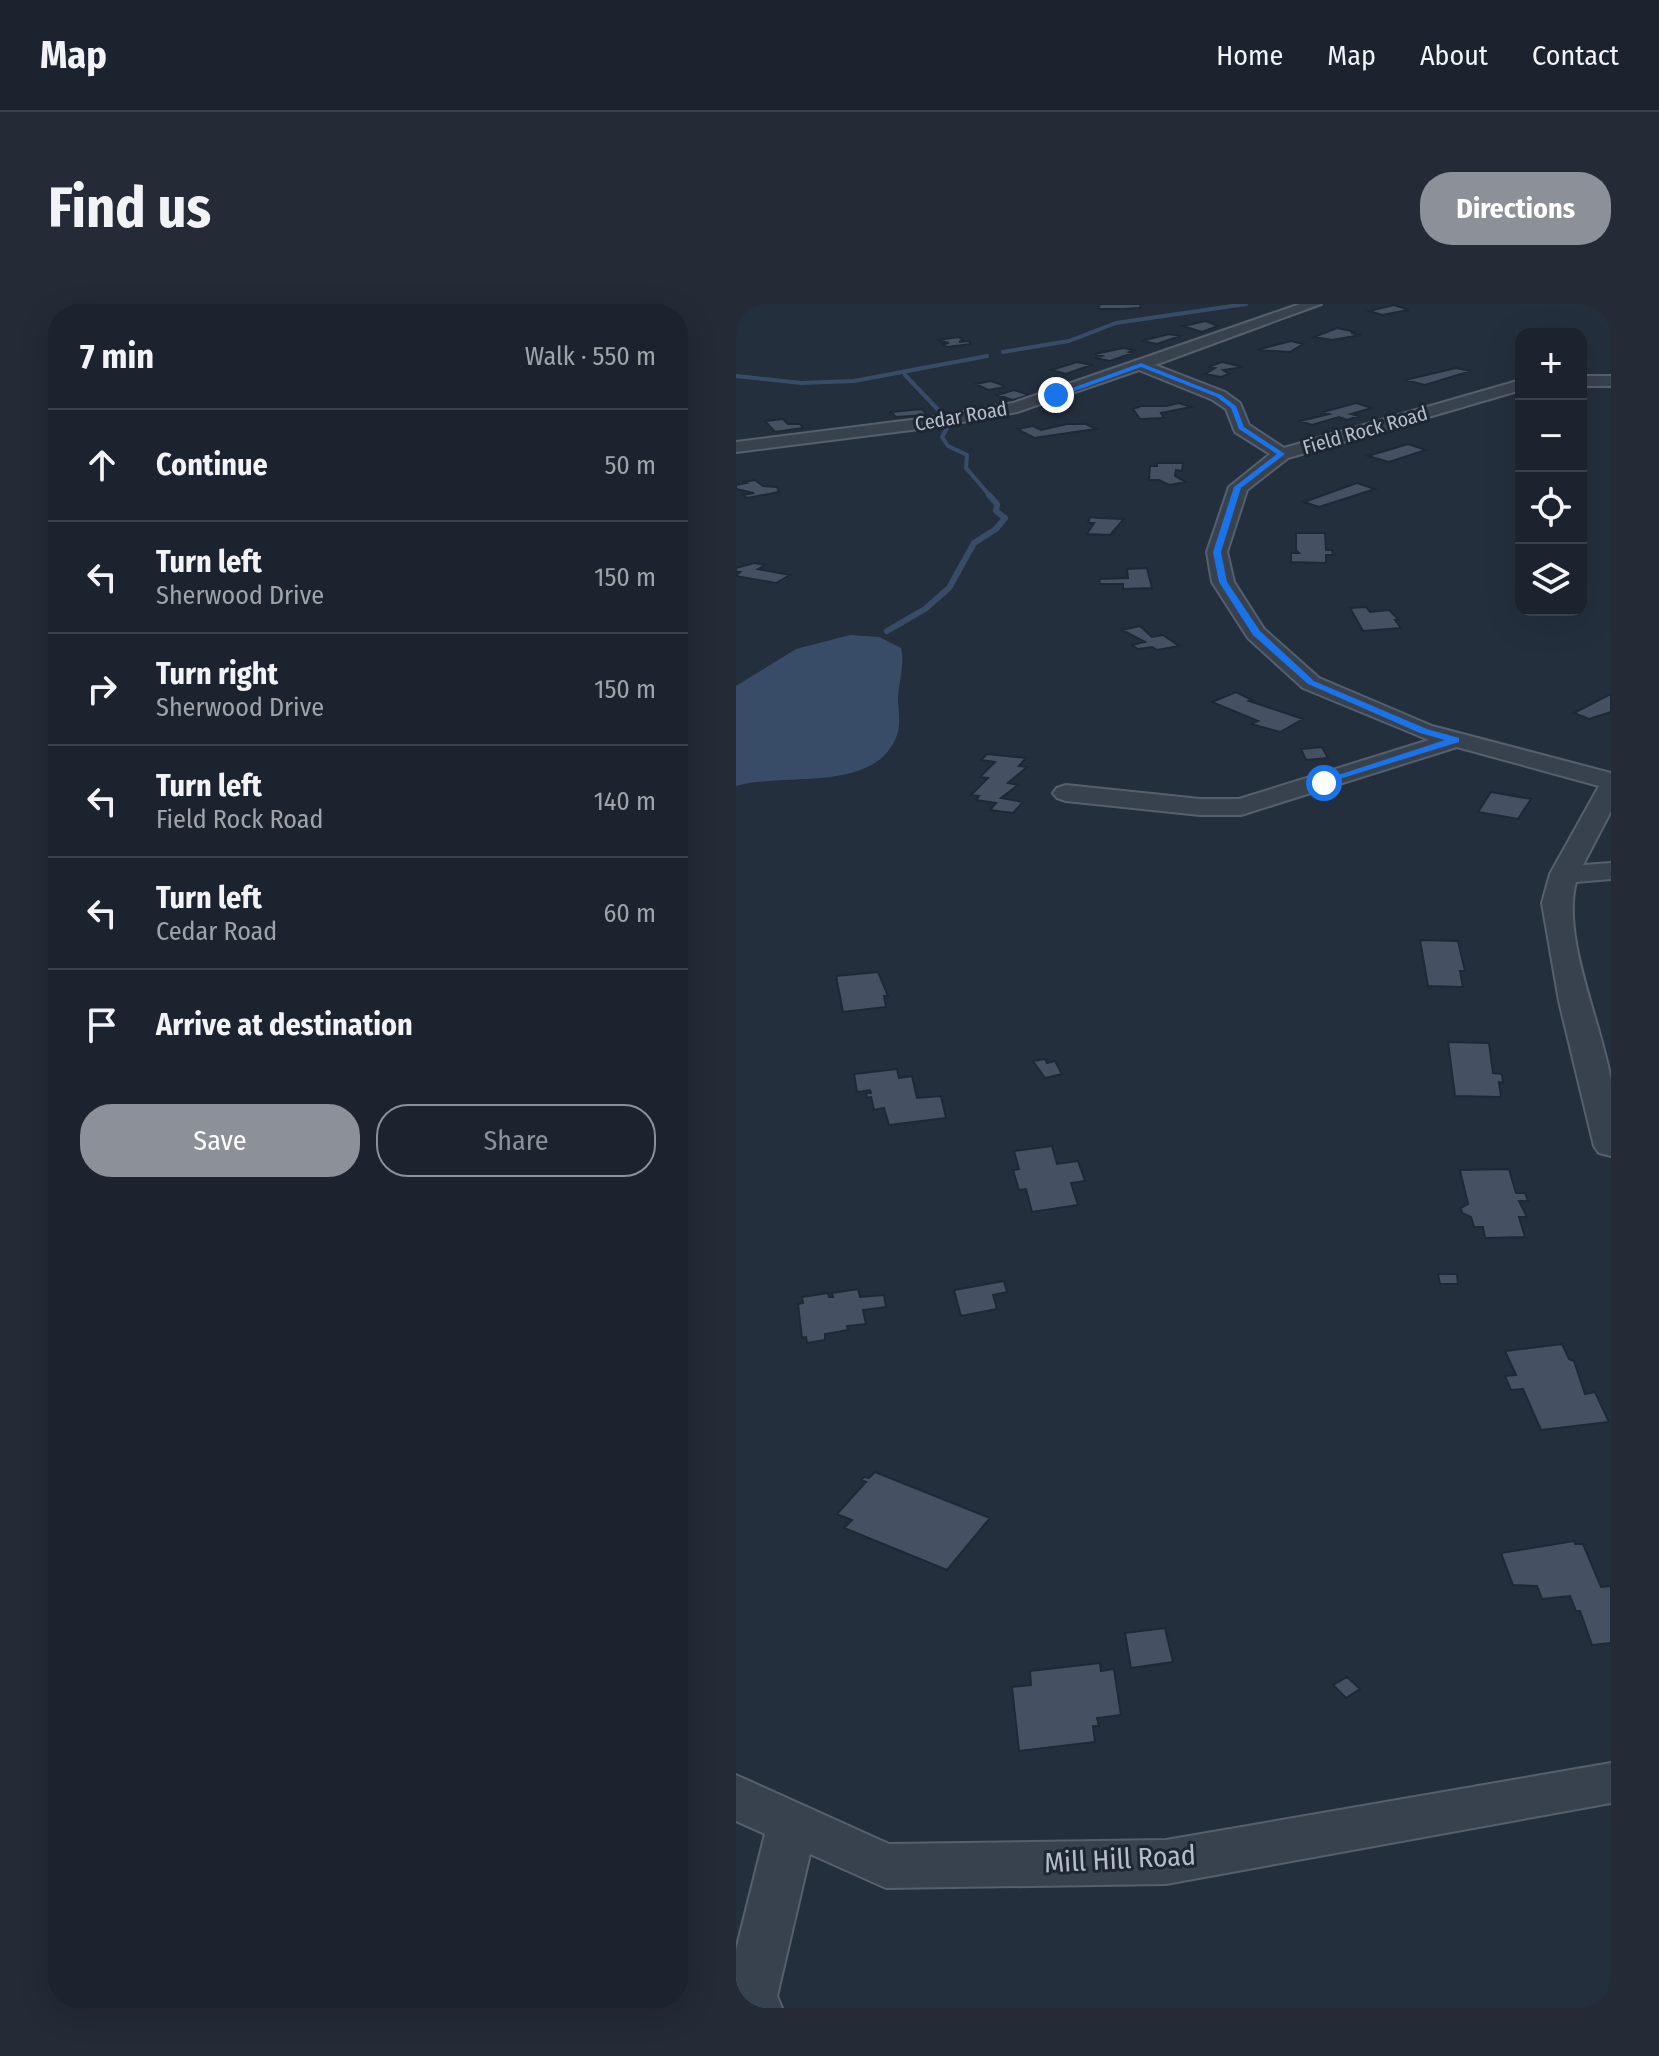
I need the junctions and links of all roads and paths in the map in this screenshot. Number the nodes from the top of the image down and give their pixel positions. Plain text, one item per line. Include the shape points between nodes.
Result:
1 (1314, 304) edge
2 (1141, 365) junction
3 (1587, 381) edge
4 (1611, 381) edge
5 (1515, 387) edge
6 (736, 447) edge
7 (1282, 454) junction
8 (1455, 740) junction
9 (1611, 781) edge
10 (1611, 787) edge
11 (1066, 793) dead end
12 (1603, 822) edge
13 (1611, 871) edge
14 (1564, 874) junction
15 (1611, 1146) edge
16 (1611, 1783) edge
17 (736, 1795) edge
18 (792, 1824) junction
19 (755, 2008) edge

1 - 2 street, Cedar Road
2 - 6 street, Cedar Road via 998,411
2 - 7 street, Field Rock Road via 1219,396 1234,407 1241,428
3 - 4 street
5 - 7 street, Field Rock Road
7 - 8 street via 1238,487 1217,552 1223,582 1256,633 1311,683
8 - 9 street
8 - 11 street via 1241,807
10 - 12 street
12 - 14 street
13 - 14 street
14 - 15 street via 1557,916
16 - 18 street, Mill Hill Road via 1166,1862 886,1866
17 - 18 street, Mill Hill Road
18 - 19 street via 751,1996

